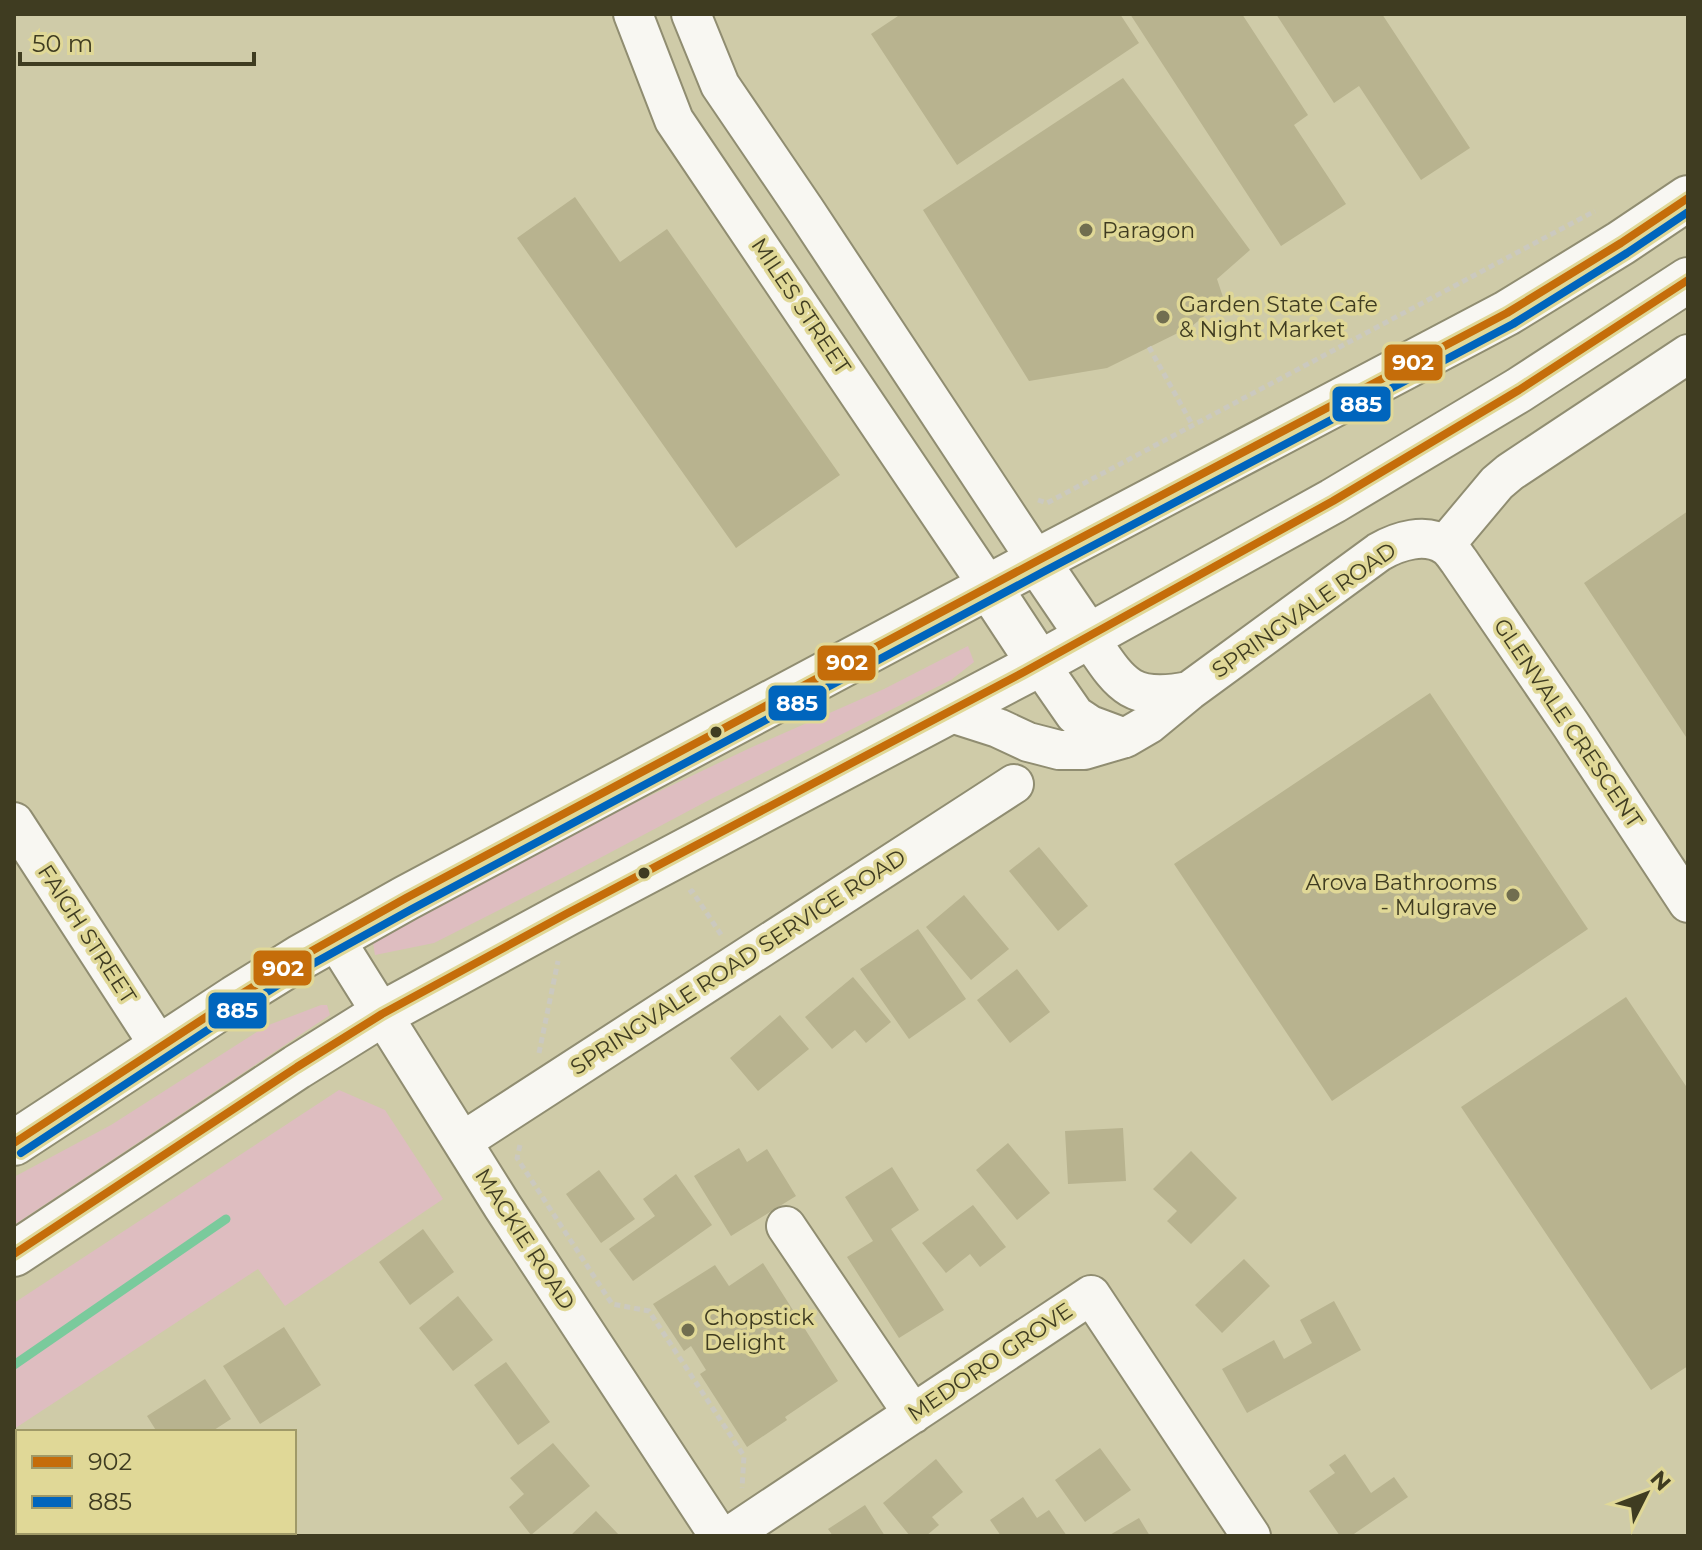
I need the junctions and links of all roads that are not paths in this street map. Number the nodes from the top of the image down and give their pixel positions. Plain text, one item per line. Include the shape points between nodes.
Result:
1 (633, 14) edge
2 (691, 14) edge
3 (1688, 198) edge
4 (1688, 280) edge
5 (1688, 354) edge
6 (907, 364) junction
7 (860, 394) junction
8 (1445, 545) junction
9 (1037, 561) junction
10 (989, 587) junction
11 (1088, 636) junction
12 (1039, 663) junction
13 (1189, 691) junction
14 (948, 712) junction
15 (1125, 738) junction
16 (1014, 784) dead end
17 (14, 822) edge
18 (1688, 903) edge
19 (335, 939) junction
20 (382, 1014) junction
21 (160, 1047) junction
22 (463, 1141) junction
23 (14, 1143) edge
24 (786, 1226) dead end
25 (14, 1254) edge
26 (913, 1414) junction
27 (742, 1527) edge
28 (719, 1536) edge
29 (1251, 1536) edge

1 - 7 street, MILES STREET via 674,120
2 - 6 street via 720,85
3 - 9 highway via 1507,313
4 - 11 highway via 1451,431
5 - 8 street via 1510,472
6 - 7 street
6 - 9 street
7 - 10 street, MILES STREET
8 - 13 street, SPRINGVALE ROAD via 1416,539 1390,545
8 - 18 street, GLENVALE CRESCENT
9 - 10 highway
9 - 11 highway
10 - 12 highway
10 - 19 highway
11 - 12 highway
11 - 13 street, SPRINGVALE ROAD via 1126,686 1149,694
12 - 14 highway
12 - 15 street via 1075,715
13 - 15 street, SPRINGVALE ROAD
14 - 15 street, SPRINGVALE ROAD via 1059,750 1084,750
14 - 20 highway
16 - 22 street, SPRINGVALE ROAD SERVICE ROAD
17 - 21 street, FAIGH STREET
19 - 20 street, MACKIE ROAD
19 - 21 highway
20 - 22 street, MACKIE ROAD
20 - 25 highway
21 - 23 highway
22 - 28 street, MACKIE ROAD
24 - 26 street
26 - 27 street, MEDORO GROVE
26 - 29 street, MEDORO GROVE via 1091,1295

